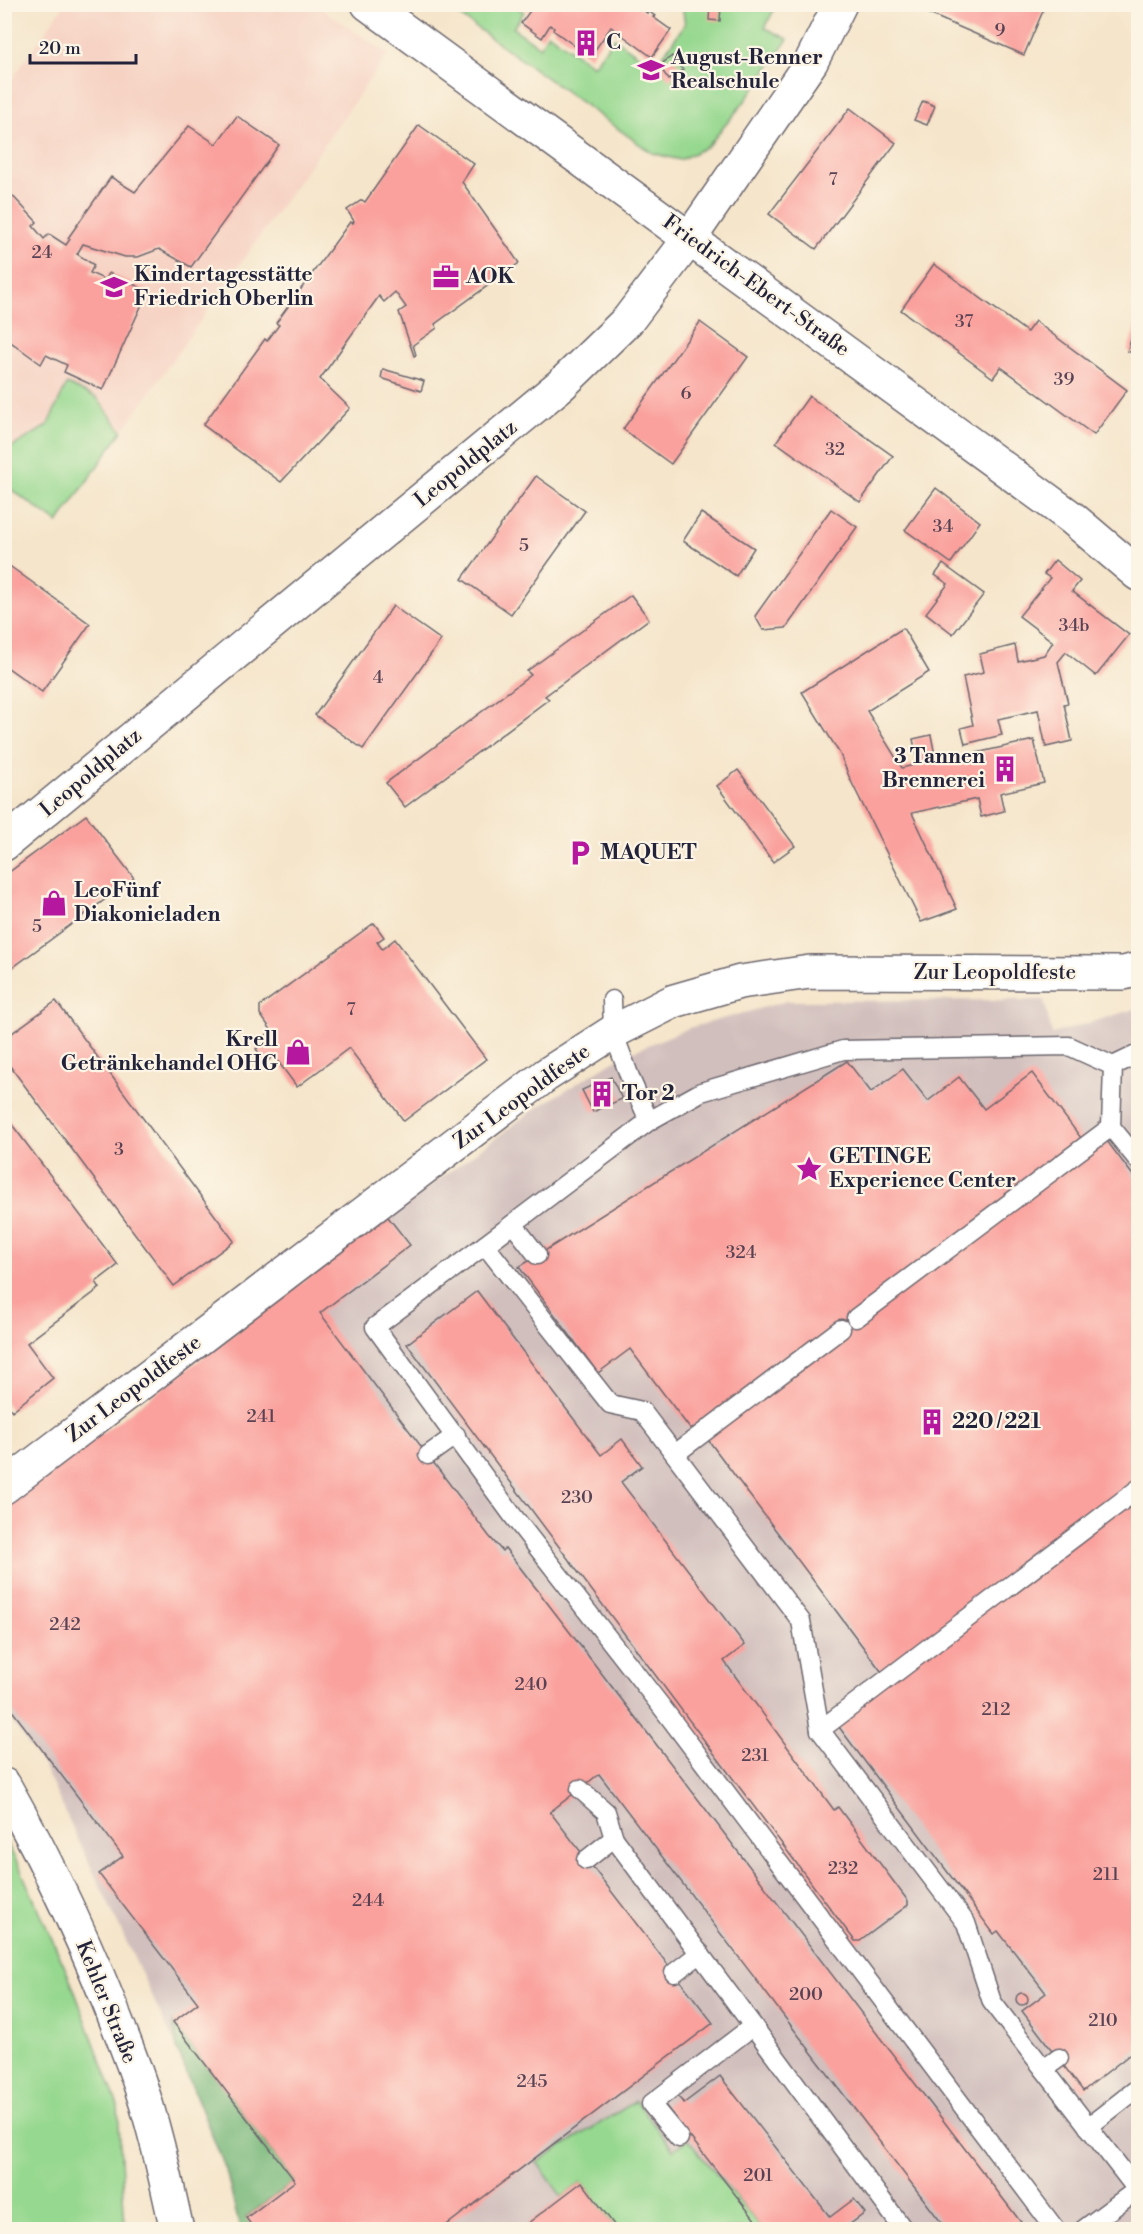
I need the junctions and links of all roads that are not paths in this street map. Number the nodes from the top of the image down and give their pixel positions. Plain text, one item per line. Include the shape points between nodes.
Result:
1 (368, 4) edge
2 (840, 4) edge
3 (690, 238) junction
4 (1138, 574) edge
5 (4, 844) edge
6 (1138, 969) edge
7 (613, 1016) junction
8 (1138, 1054) edge
9 (1113, 1066) junction
10 (648, 1121) junction
11 (1111, 1127) junction
12 (1138, 1160) edge
13 (513, 1224) junction
14 (485, 1245) junction
15 (537, 1255) dead end
16 (856, 1318) dead end
17 (841, 1329) dead end
18 (456, 1435) junction
19 (675, 1454) junction
20 (428, 1455) dead end
21 (4, 1487) edge
22 (1138, 1489) edge
23 (820, 1730) junction
24 (4, 1785) edge
25 (580, 1789) dead end
26 (614, 1838) junction
27 (586, 1860) dead end
28 (700, 1953) junction
29 (674, 1973) dead end
30 (753, 2026) junction
31 (1059, 2058) dead end
32 (1044, 2069) junction
33 (1138, 2088) edge
34 (1088, 2127) junction
35 (679, 2138) dead end
36 (1138, 2190) edge
37 (177, 2229) edge
38 (904, 2229) edge
39 (1056, 2229) edge
40 (1083, 2229) edge

1 - 3 street, Friedrich-Ebert-Straße
2 - 3 street, Leopoldplatz via 811,62
3 - 4 street, Friedrich-Ebert-Straße via 1072,518
3 - 5 street, Leopoldplatz via 628,320 562,384
6 - 7 street, Zur Leopoldfeste via 1124,974 810,972 740,982
7 - 10 lane via 631,1080
7 - 21 street, Zur Leopoldfeste via 546,1076
8 - 9 lane
9 - 10 lane via 1069,1046 843,1050 701,1092
9 - 11 lane
10 - 13 lane
11 - 12 lane
11 - 16 lane
13 - 14 lane
13 - 15 lane
14 - 18 lane via 375,1327
14 - 19 lane via 610,1404 642,1411
17 - 19 lane
18 - 20 lane
18 - 39 lane via 513,1516
19 - 23 lane via 801,1621
22 - 23 lane
23 - 32 lane via 972,1919 992,2002
24 - 37 street, Kehler Straße via 90,1958 134,2068
25 - 26 lane via 606,1812
26 - 27 lane
26 - 28 lane
28 - 29 lane
28 - 30 lane
30 - 35 lane via 651,2104
30 - 38 lane
31 - 32 lane
32 - 34 lane
33 - 34 lane
34 - 36 lane
36 - 40 lane

